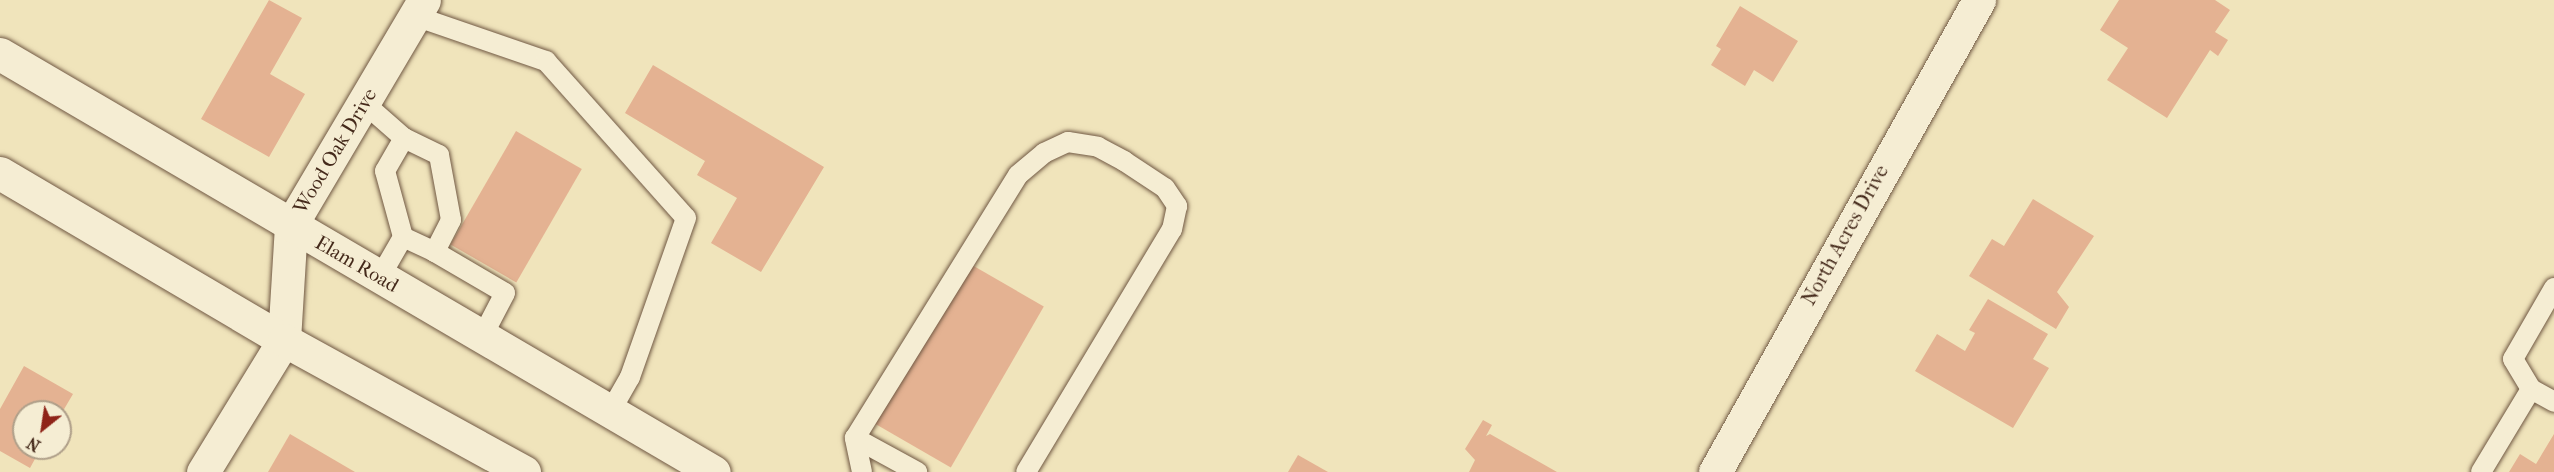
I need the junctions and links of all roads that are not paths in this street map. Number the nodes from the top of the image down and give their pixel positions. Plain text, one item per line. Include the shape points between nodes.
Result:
1 (1979, 0) edge
2 (420, 8) edge
3 (0, 54) edge
4 (364, 103) junction
5 (404, 138) junction
6 (0, 172) edge
7 (291, 225) junction
8 (403, 237) junction
9 (435, 252) junction
10 (380, 277) junction
11 (2554, 288) edge
12 (482, 337) junction
13 (284, 340) junction
14 (2531, 389) junction
15 (2554, 402) edge
16 (610, 412) junction
17 (855, 438) junction
18 (203, 472) edge
19 (524, 472) edge
20 (714, 472) edge
21 (862, 472) edge
22 (917, 472) edge
23 (1026, 472) edge
24 (1715, 472) edge
25 (2481, 472) edge

1 - 24 main road, North Acres Drive
2 - 4 main road, Wood Oak Drive
2 - 16 lane via 546,61 686,218 630,377
3 - 7 main road, Elam Road
4 - 5 lane
4 - 7 main road, Wood Oak Drive
5 - 8 lane via 385,171
5 - 9 lane via 439,155 452,220
6 - 13 main road
7 - 10 main road, Elam Road
7 - 13 main road, Wood Oak Drive
8 - 9 lane
8 - 10 lane
9 - 12 lane via 505,293
10 - 12 main road, Elam Road
11 - 14 lane via 2513,359
12 - 16 main road, Elam Road
13 - 18 main road, Wood Oak Drive
13 - 19 main road
14 - 15 lane
14 - 25 lane
16 - 20 main road, Elam Road
17 - 21 lane
17 - 22 lane
17 - 23 lane via 1017,175 1044,153 1068,142 1098,147 1165,188 1177,206 1172,229

